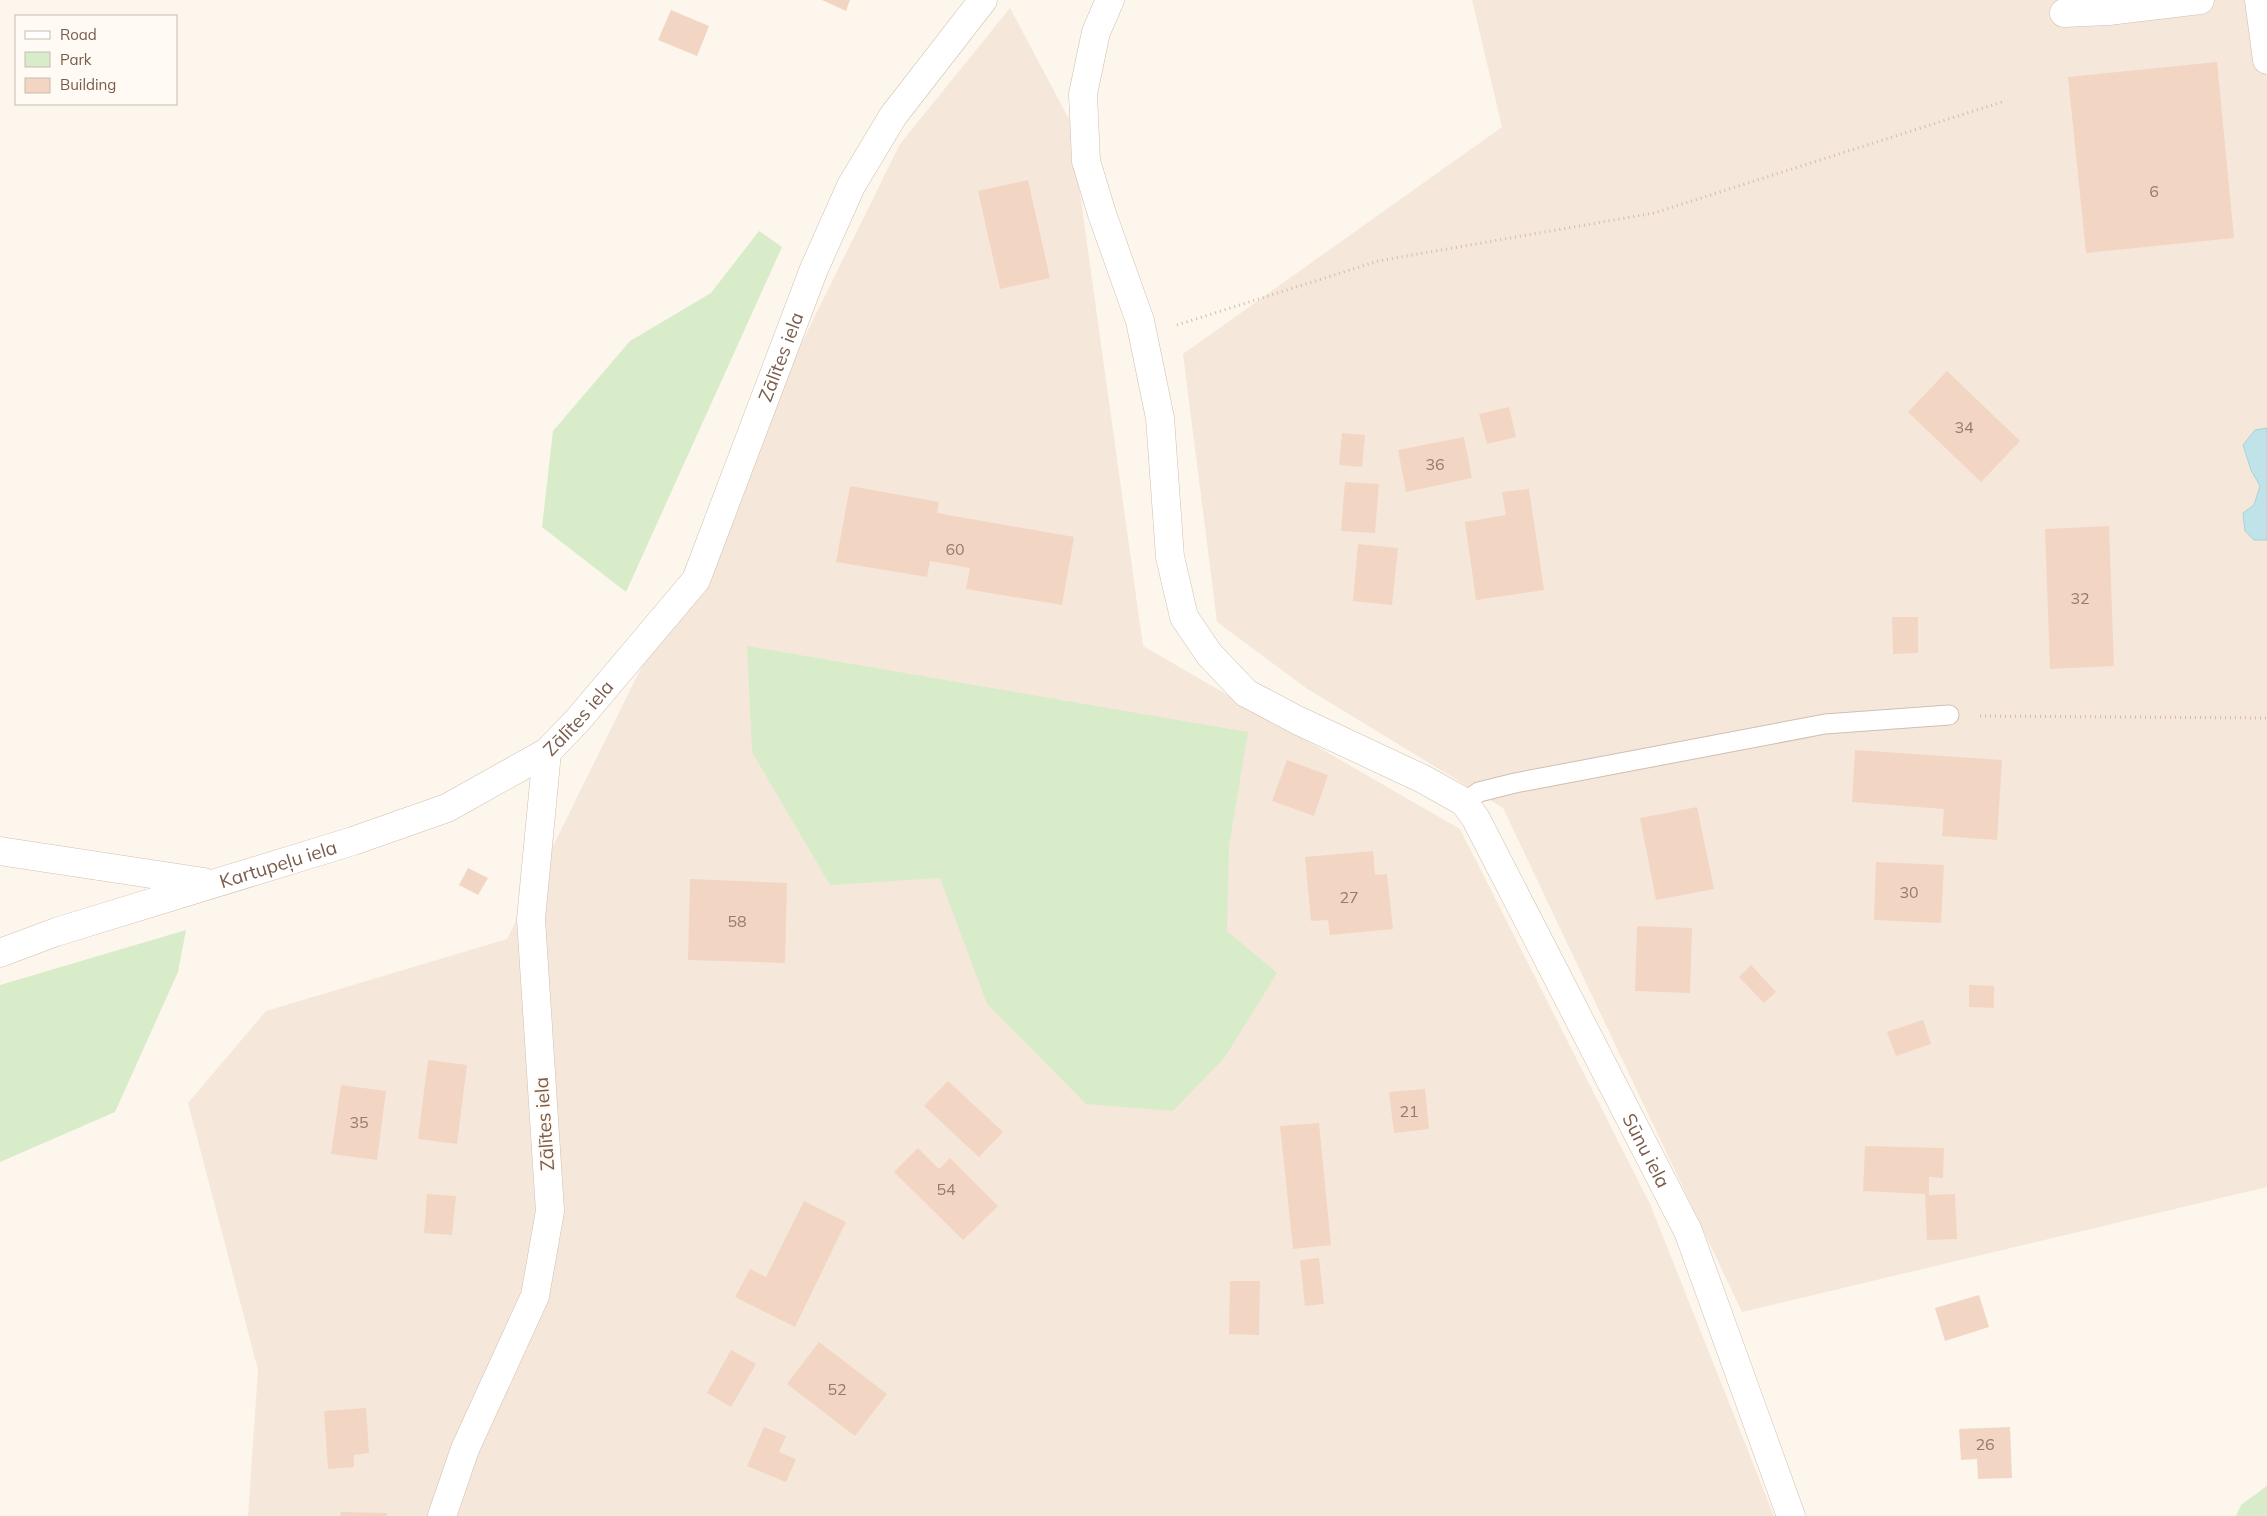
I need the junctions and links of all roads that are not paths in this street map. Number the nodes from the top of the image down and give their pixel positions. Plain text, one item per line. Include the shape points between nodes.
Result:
1 (982, 0) edge
2 (1110, 0) edge
3 (2200, 0) edge
4 (2258, 0) edge
5 (2064, 13) dead end
6 (2267, 59) edge
7 (1949, 715) road end
8 (547, 752) junction
9 (1464, 802) junction
10 (0, 851) edge
11 (210, 883) junction
12 (0, 953) edge
13 (442, 1516) edge
14 (1791, 1516) edge

1 - 8 street, Zālītes iela via 893,116 851,186 814,269 696,580
2 - 9 street via 1096,32 1083,94 1086,161 1140,321 1160,418 1170,557 1184,617 1204,646 1246,692 1297,720 1423,778
3 - 5 street
4 - 6 street
7 - 9 lane via 1825,724 1515,783 1479,792
8 - 11 street, Kartupeļu iela via 447,808 353,841
8 - 13 street, Zālītes iela via 531,919 550,1212 535,1296 465,1449
9 - 14 street, Sūnu iela via 1476,819 1688,1231
10 - 11 street
11 - 12 street, Kartupeļu iela

